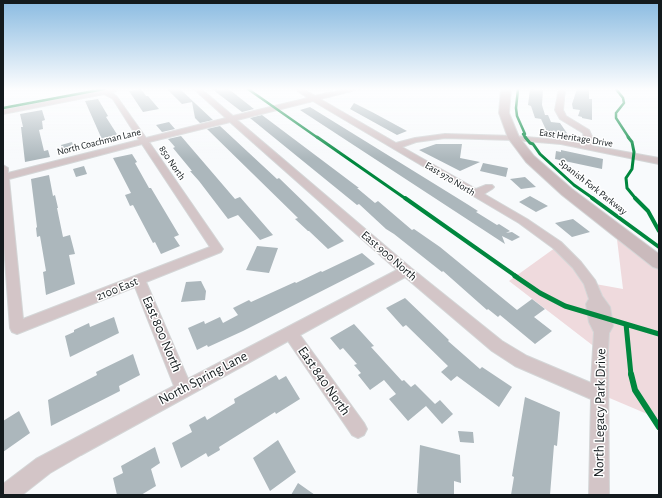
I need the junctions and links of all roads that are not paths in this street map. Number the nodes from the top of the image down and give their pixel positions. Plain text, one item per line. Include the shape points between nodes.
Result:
1 (125, 112) edge
2 (223, 112) edge
3 (261, 112) edge
4 (337, 112) edge
5 (504, 112) edge
6 (560, 112) edge
7 (232, 120) junction
8 (514, 138) junction
9 (145, 142) junction
10 (395, 146) junction
11 (589, 148) junction
12 (659, 161) edge
13 (3, 172) edge
14 (489, 187) dead end
15 (475, 194) junction
16 (217, 249) joint
17 (659, 263) edge
18 (406, 271) junction
19 (139, 280) junction
20 (590, 283) joint
21 (8, 288) edge
22 (290, 332) junction
23 (184, 389) junction
24 (600, 394) junction
25 (358, 429) dead end
26 (6, 495) edge
27 (599, 495) edge

1 - 9 street, 850 North
2 - 7 street, East 900 North
3 - 7 street, North Coachman Lane
4 - 10 street, East 970 North
5 - 8 street
6 - 11 street via 563,117 586,132
7 - 9 street, North Coachman Lane
7 - 18 street, East 900 North
8 - 10 street, East Heritage Drive via 435,137
8 - 11 street, East Heritage Drive via 561,142
8 - 17 street via 530,159 567,192
9 - 13 street, North Coachman Lane
9 - 16 street, 850 North
10 - 15 street, East 970 North
11 - 12 street, East Heritage Drive
13 - 21 street
14 - 15 street
15 - 20 street, East 970 North via 523,221 557,245
16 - 19 street, 2100 East
18 - 22 street, North Spring Lane
18 - 24 street, East 900 North via 497,346 521,361
19 - 21 street, 2100 East via 17,328
19 - 23 street, East 800 North
20 - 24 street, North Legacy Park Drive via 596,299 593,304 596,322 602,331
22 - 23 street, North Spring Lane
22 - 25 street, East 840 North
23 - 26 street, North Spring Lane via 43,466
24 - 27 street, North Legacy Park Drive

